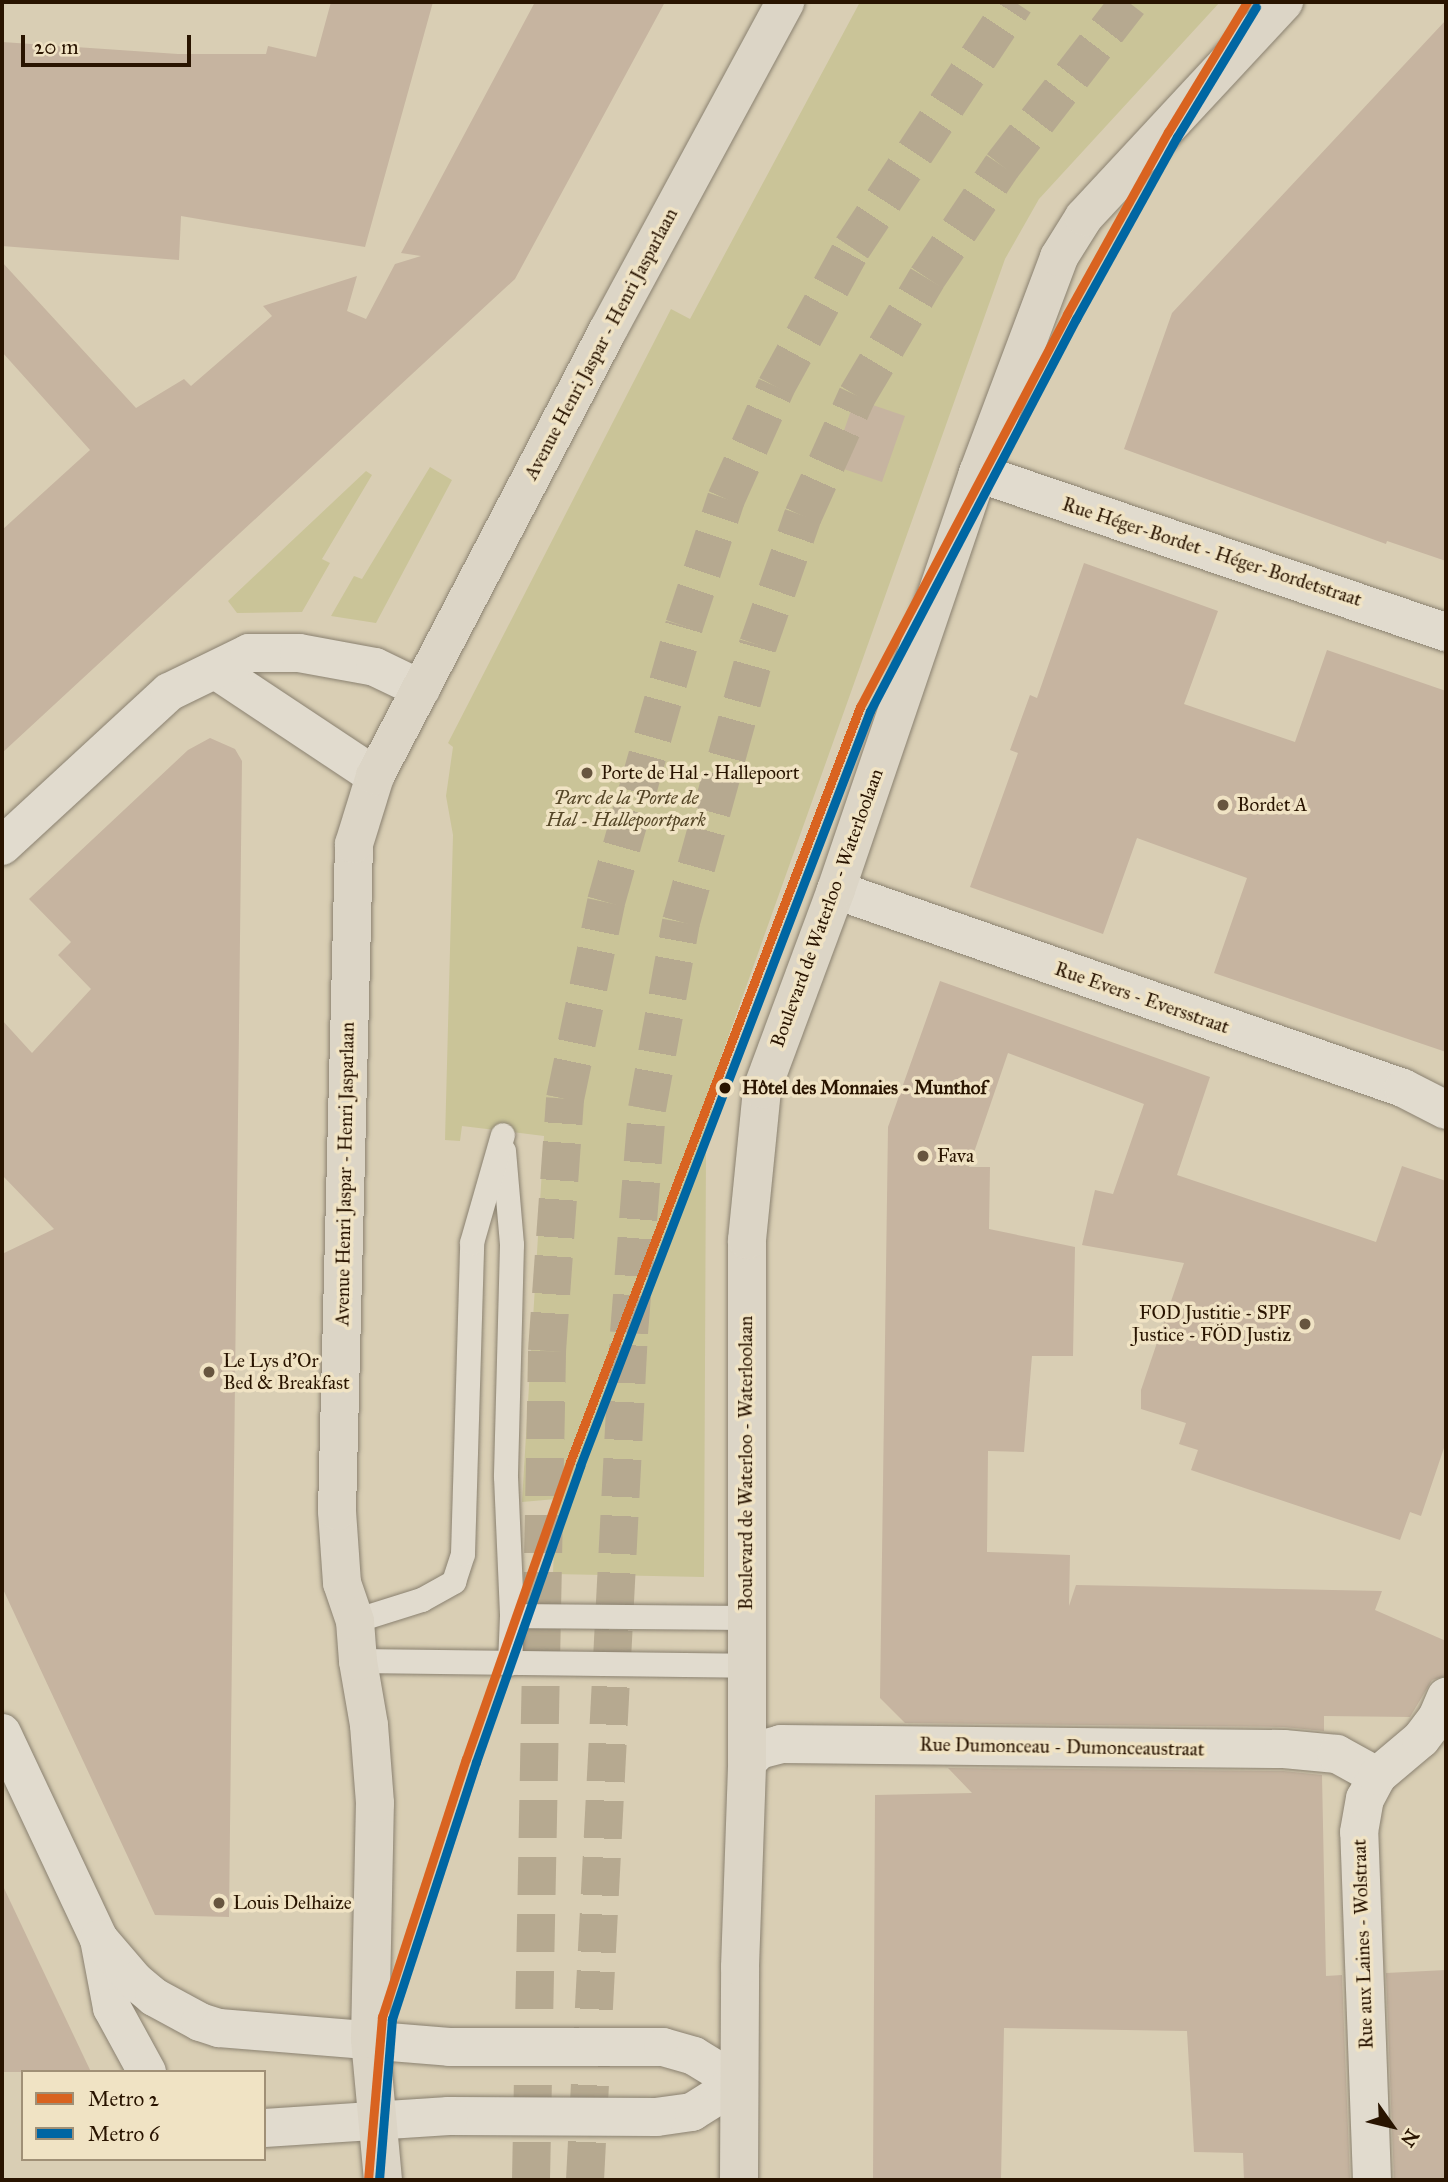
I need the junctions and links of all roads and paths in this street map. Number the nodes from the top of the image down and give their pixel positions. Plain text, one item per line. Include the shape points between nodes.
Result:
1 (785, 2) edge
2 (1283, 2) edge
3 (978, 473) junction
4 (1446, 632) edge
5 (217, 671) junction
6 (421, 689) junction
7 (375, 776) junction
8 (2, 846) edge
9 (836, 890) junction
10 (1446, 1110) edge
11 (512, 1616) junction
12 (746, 1618) junction
13 (355, 1621) junction
14 (358, 1661) junction
15 (510, 1664) junction
16 (746, 1666) junction
17 (1446, 1697) edge
18 (2, 1733) edge
19 (747, 1762) junction
20 (1377, 1776) junction
21 (99, 1940) junction
22 (370, 2039) junction
23 (146, 2070) edge
24 (738, 2084) junction
25 (376, 2118) junction
26 (266, 2127) edge
27 (383, 2180) edge
28 (739, 2180) edge
29 (1372, 2180) edge

1 - 6 main road, Avenue Henri Jaspar - Henri Jasparlaan
2 - 3 main road, Boulevard de Waterloo - Waterloolaan via 1084,217 1059,257
3 - 4 street, Rue Héger-Bordet - Héger-Bordetstraat
3 - 9 main road, Boulevard de Waterloo - Waterloolaan
5 - 6 street via 249,653 299,653 375,667
5 - 7 street
5 - 8 street via 169,692
6 - 7 main road, Avenue Henri Jaspar - Henri Jasparlaan
7 - 13 main road, Avenue Henri Jaspar - Henri Jasparlaan via 354,844 337,1511 342,1583
9 - 10 street, Rue Evers - Eversstraat via 1403,1088
9 - 12 main road, Boulevard de Waterloo - Waterloolaan via 762,1090 747,1240
11 - 12 lane
11 - 13 lane via 506,1477 512,1245 503,1135 472,1243 460,1563 454,1582 422,1600
11 - 15 lane
12 - 16 main road, Boulevard de Waterloo - Waterloolaan
13 - 14 main road, Avenue Henri Jaspar - Henri Jasparlaan
14 - 15 lane
14 - 22 main road, Avenue Henri Jaspar - Henri Jasparlaan via 375,1803
15 - 16 lane
16 - 19 main road, Boulevard de Waterloo - Waterloolaan
17 - 20 street, Rue aux Laines - Wolstraat via 1421,1739
18 - 21 street
19 - 20 street, Rue Dumonceau - Dumonceaustraat via 759,1750 781,1744 1284,1749 1337,1754
19 - 24 main road, Boulevard de Waterloo - Waterloolaan
20 - 29 street, Rue aux Laines - Wolstraat via 1365,1799 1359,1832
21 - 22 street via 154,1997 200,2022 219,2028
21 - 23 street via 112,2008
22 - 24 street via 449,2047 663,2047 694,2056
22 - 25 main road, Avenue Henri Jaspar - Henri Jasparlaan
24 - 25 street via 692,2112 657,2118
24 - 28 main road, Boulevard de Waterloo - Waterloolaan
25 - 26 street
25 - 27 main road, Avenue Henri Jaspar - Henri Jasparlaan

